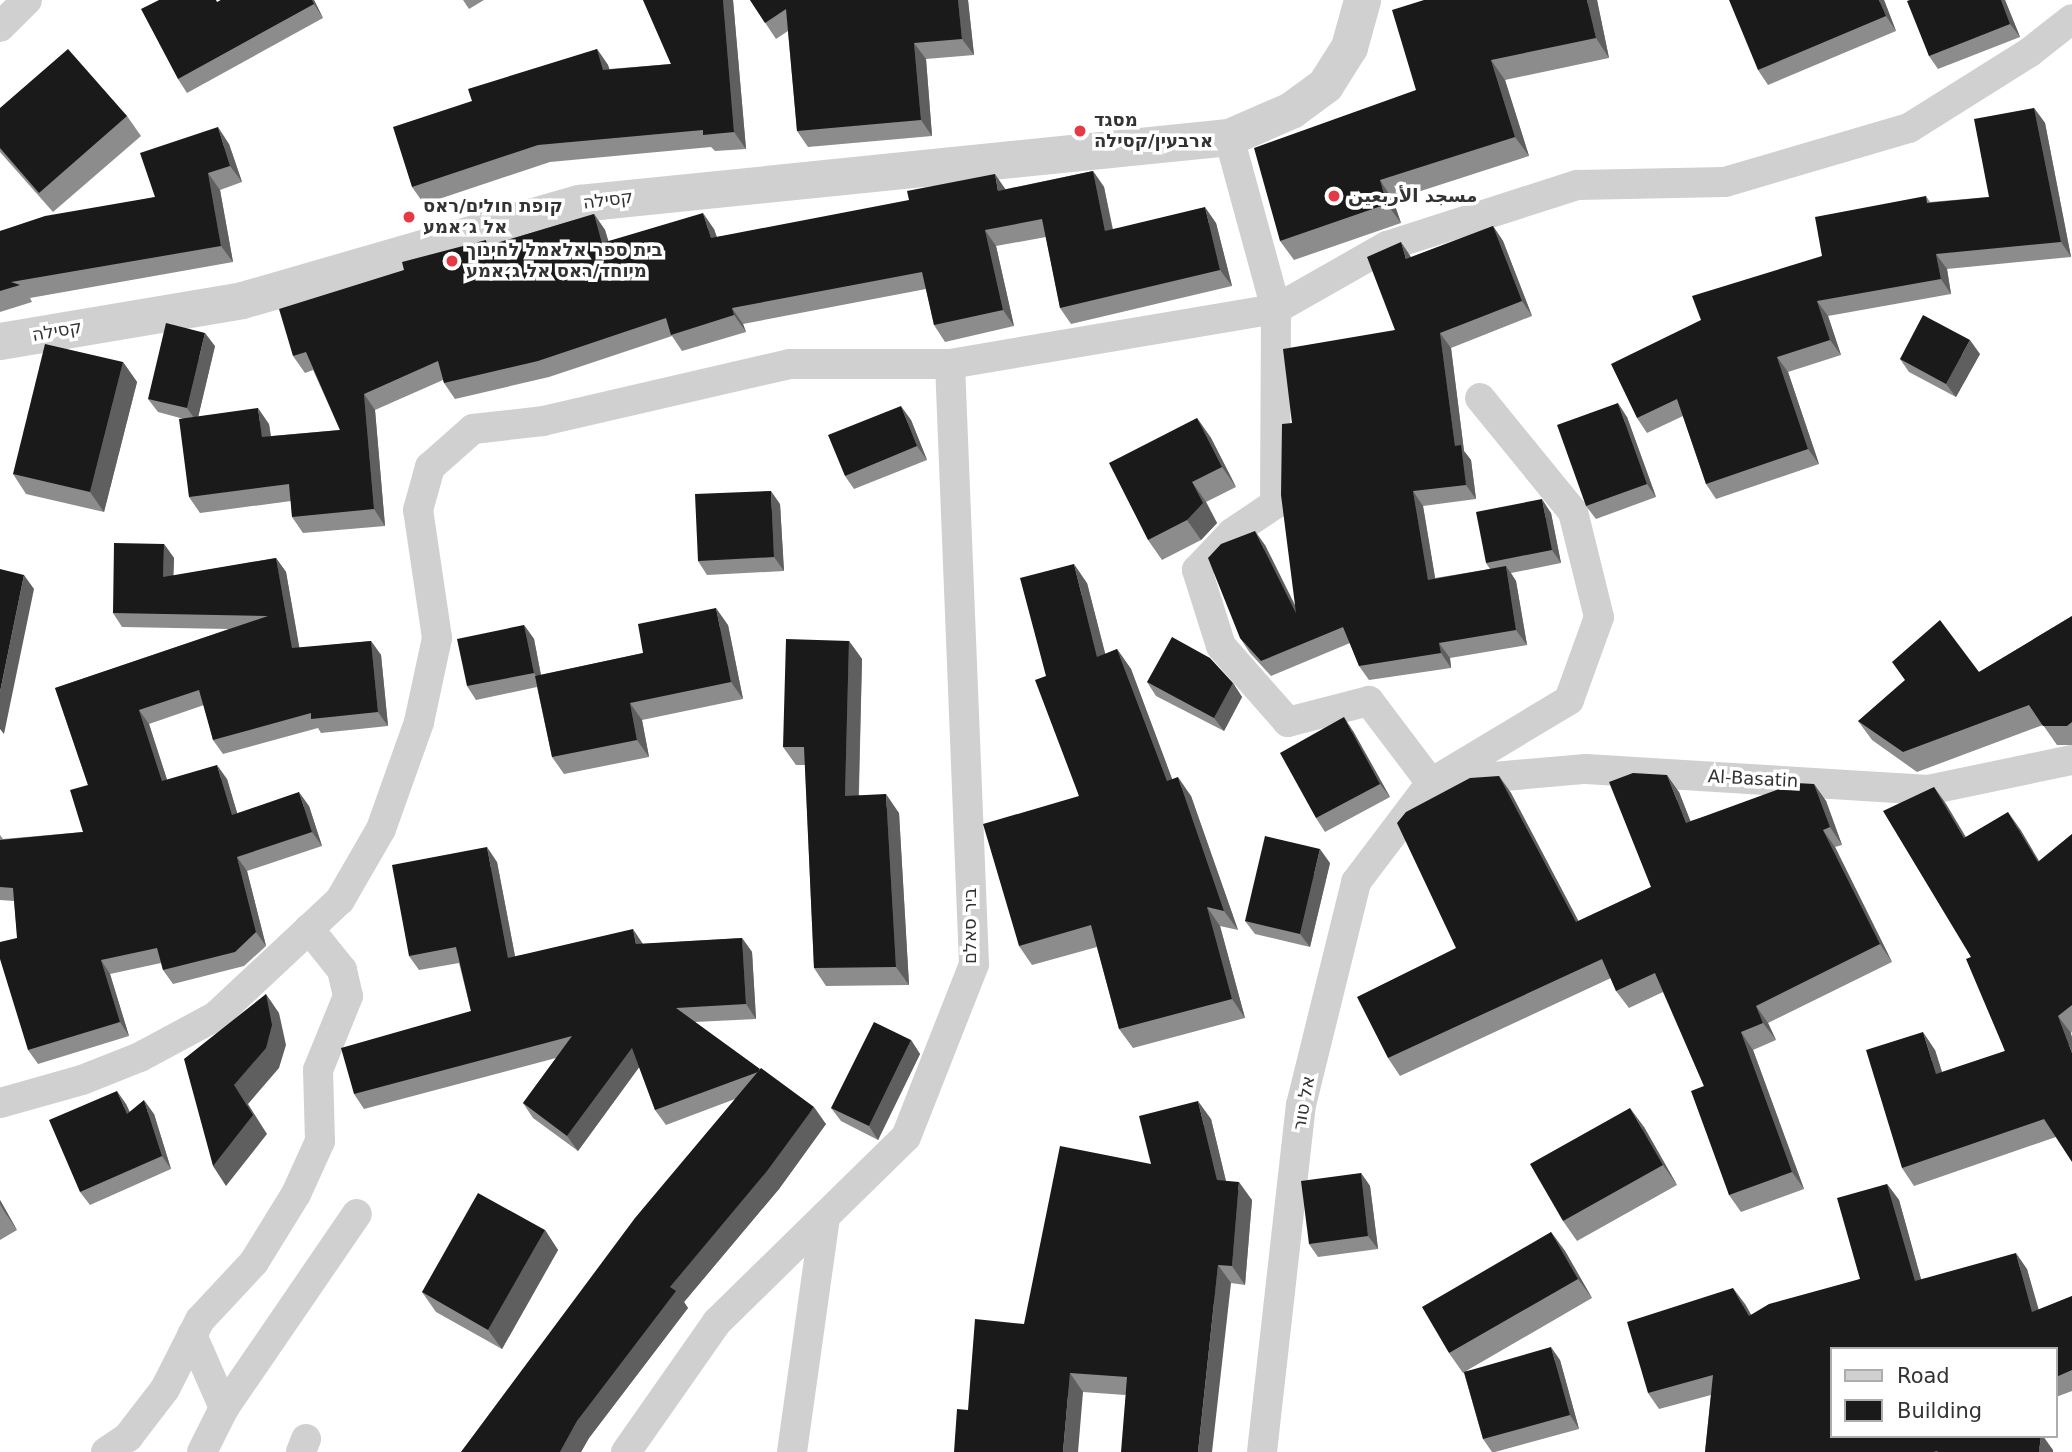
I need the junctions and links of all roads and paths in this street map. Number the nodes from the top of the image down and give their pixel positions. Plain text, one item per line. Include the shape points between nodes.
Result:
1 (27, 0) edge
2 (1362, 0) edge
3 (2072, 19) edge
4 (0, 27) edge
5 (1229, 137) junction
6 (1276, 309) junction
7 (0, 341) edge
8 (950, 365) junction
9 (1480, 398) dead end
10 (2072, 760) edge
11 (1431, 783) junction
12 (309, 929) junction
13 (0, 1102) edge
14 (357, 1214) dead end
15 (825, 1216) junction
16 (192, 1335) junction
17 (224, 1408) junction
18 (106, 1452) edge
19 (202, 1452) edge
20 (626, 1452) edge
21 (792, 1452) edge
22 (1262, 1452) edge

1 - 4 street
2 - 5 street, קסילה via 1349,47 1325,85 1291,110
3 - 6 street via 2030,52 1909,128 1725,182 1577,185 1387,246
5 - 6 street
5 - 7 street, קסילה via 579,203 242,300
6 - 8 street
6 - 11 street via 1275,504 1232,533 1198,570 1221,646 1288,722 1369,701
8 - 12 street via 790,364 544,421 473,429 430,467 418,510 437,638 419,722 381,829 340,900
8 - 15 street, ביר סאלם via 974,964 906,1138
9 - 11 street via 1573,512 1599,617 1569,700
10 - 11 street, Al-Basatin via 1928,790 1586,769
11 - 22 street, אל טור via 1356,882 1301,1105
12 - 13 street via 216,1016 140,1057 82,1080
12 - 16 street via 342,970 348,996 318,1070 320,1141 296,1194 254,1262 200,1320
14 - 17 street
15 - 20 street, ביר סאלם via 717,1322
15 - 21 street
16 - 17 street
16 - 18 street via 165,1389 128,1437
17 - 19 street

